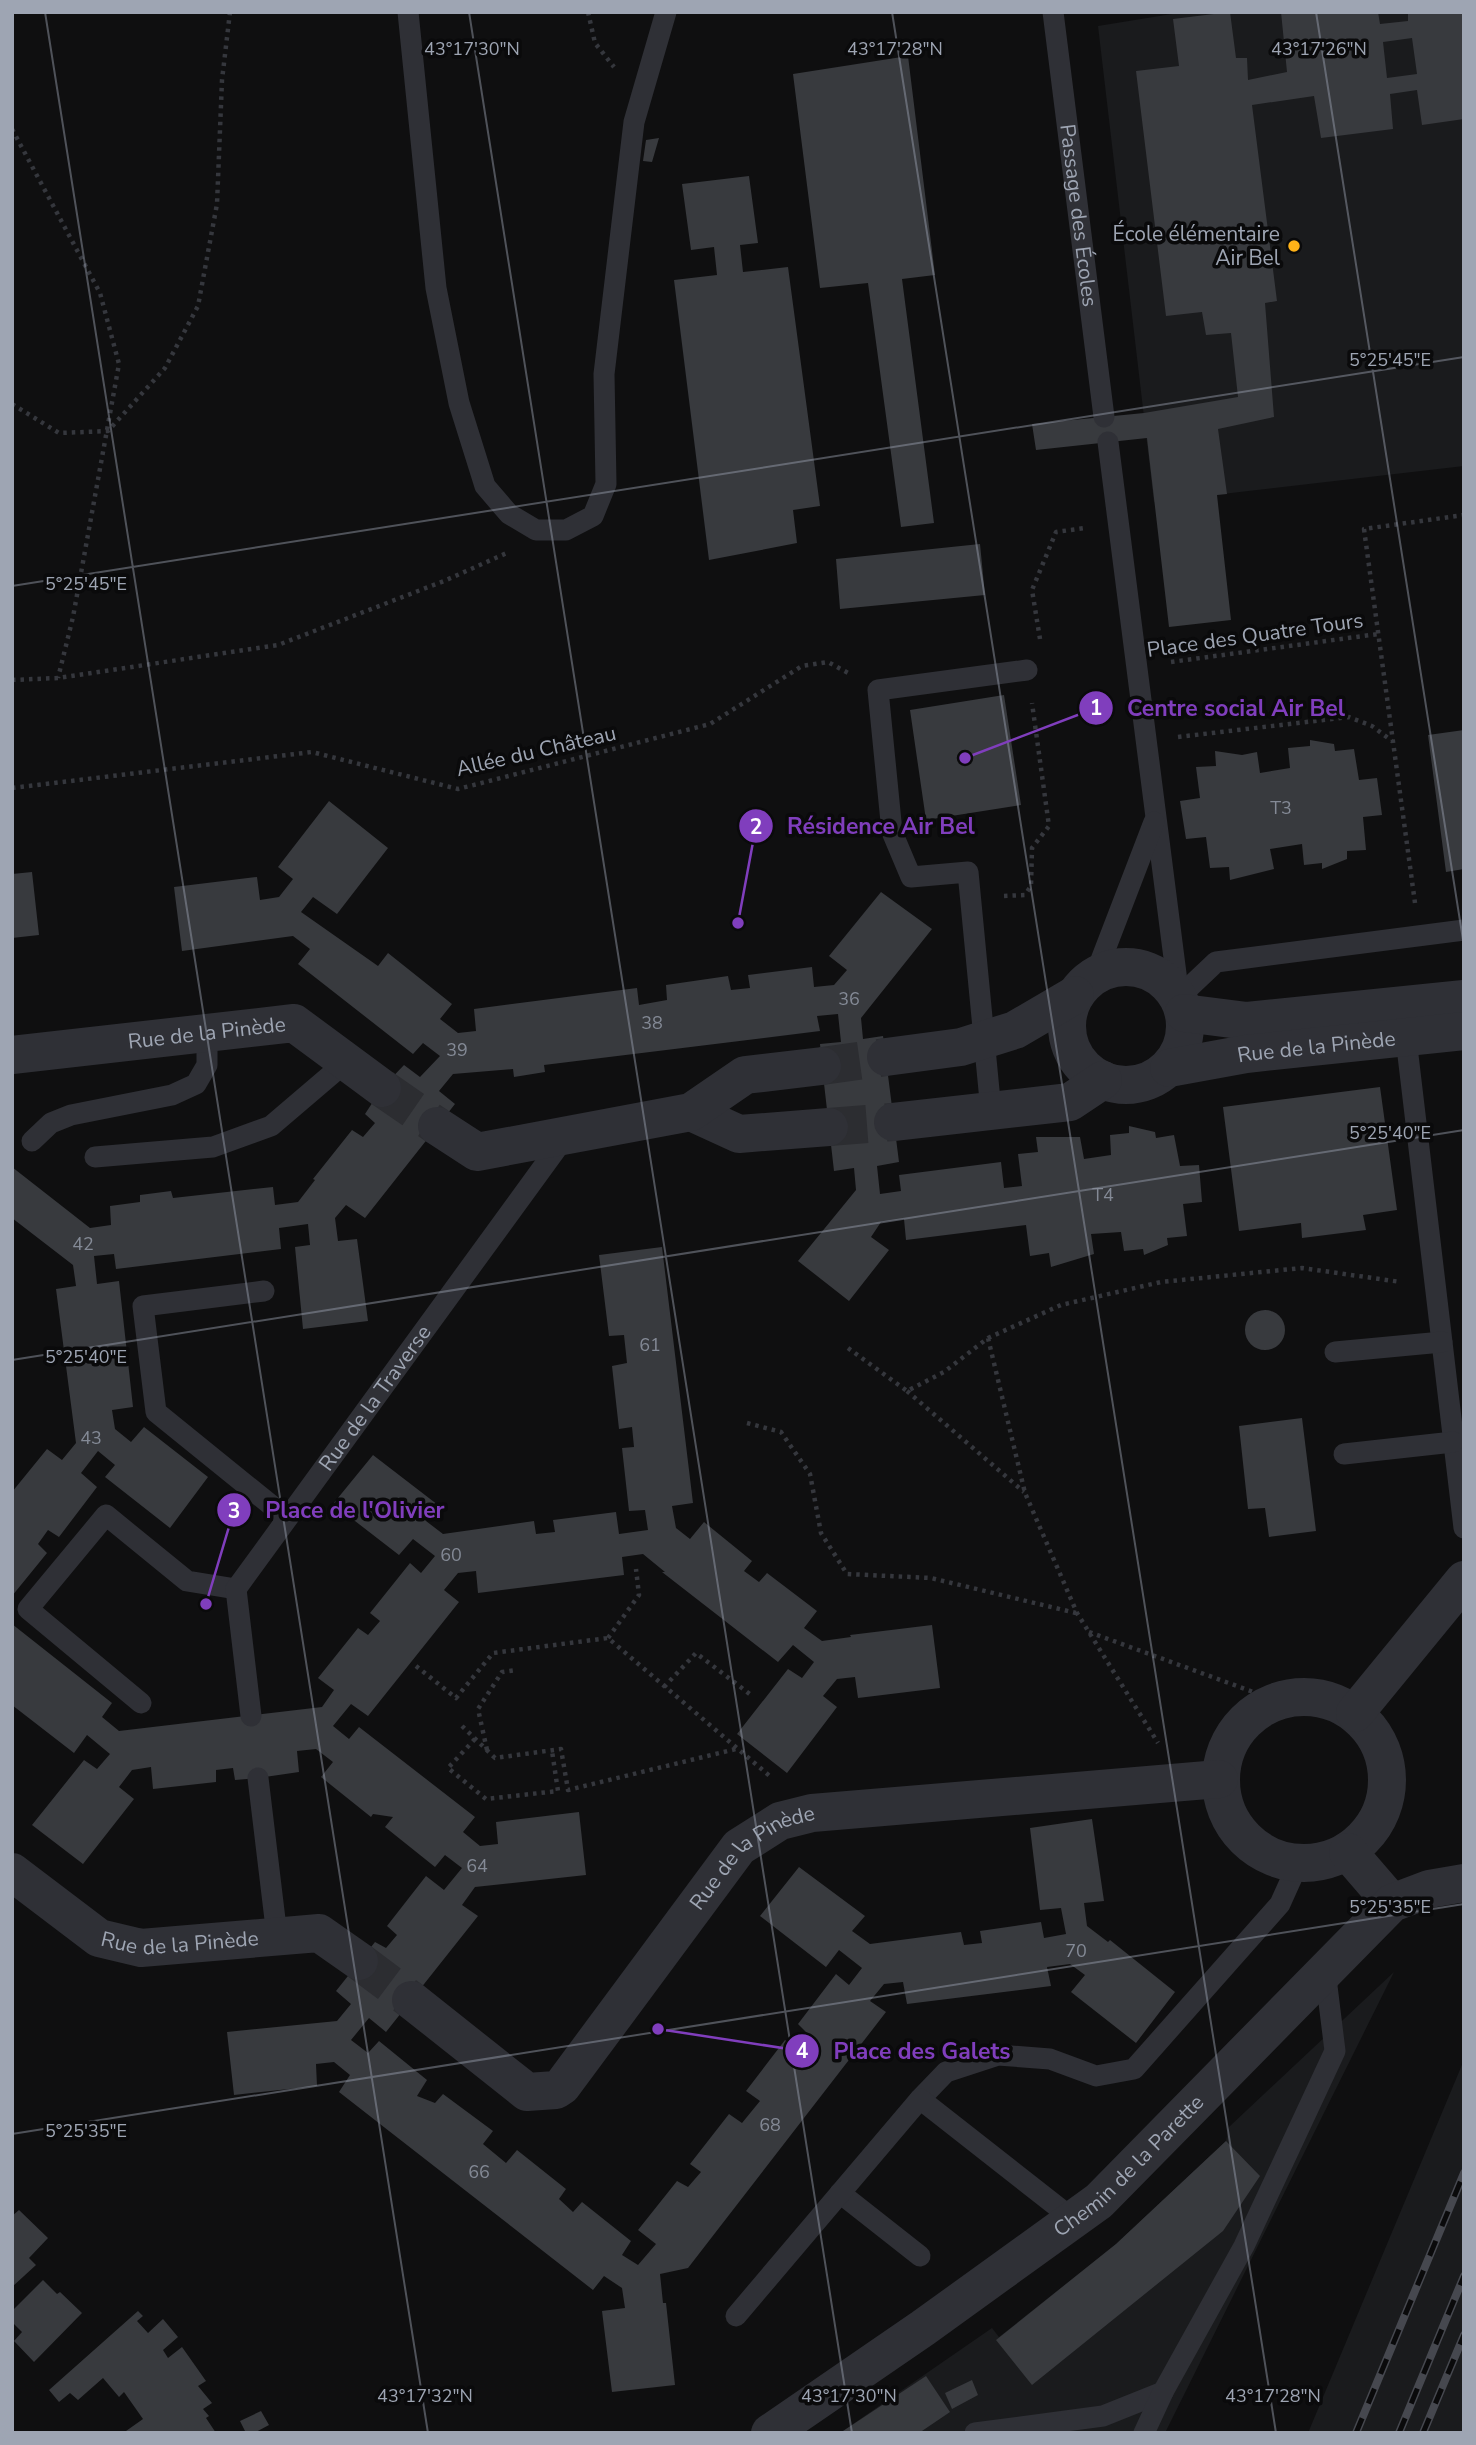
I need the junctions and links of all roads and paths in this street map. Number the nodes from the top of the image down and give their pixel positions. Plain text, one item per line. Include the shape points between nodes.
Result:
1 (230, 12) edge
2 (408, 12) edge
3 (588, 12) edge
4 (666, 12) edge
5 (1053, 12) edge
6 (641, 100) junction
7 (12, 129) edge
8 (12, 404) edge
9 (1104, 417) dead end
10 (108, 431) junction
11 (1108, 442) dead end
12 (1464, 515) edge
13 (1118, 524) junction
14 (528, 525) junction
15 (1378, 634) junction
16 (1135, 666) junction
17 (1027, 670) junction
18 (58, 678) junction
19 (12, 681) edge
20 (878, 690) junction
21 (1193, 735) dead end
22 (1393, 741) junction
23 (12, 788) edge
24 (1154, 820) junction
25 (972, 913) junction
26 (1464, 930) edge
27 (1420, 936) junction
28 (1086, 984) junction
29 (1464, 999) edge
30 (1181, 1005) junction
31 (1404, 1021) junction
32 (1464, 1031) edge
33 (207, 1033) junction
34 (984, 1040) junction
35 (12, 1055) edge
36 (886, 1057) tunnel mouth
37 (346, 1062) junction
38 (822, 1066) tunnel mouth
39 (1168, 1068) junction
40 (1103, 1080) junction
41 (382, 1088) tunnel mouth
42 (991, 1111) junction
43 (691, 1112) junction
44 (893, 1122) tunnel mouth
45 (437, 1126) tunnel mouth
46 (829, 1127) tunnel mouth
47 (565, 1137) junction
48 (32, 1141) dead end
49 (95, 1157) dead end
50 (1435, 1287) junction
51 (264, 1291) dead end
52 (988, 1338) junction
53 (1441, 1342) junction
54 (848, 1348) dead end
55 (1335, 1352) dead end
56 (907, 1391) junction
57 (747, 1423) dead end
58 (1454, 1441) junction
59 (1344, 1454) dead end
60 (1025, 1493) junction
61 (287, 1518) junction
62 (1464, 1528) edge
63 (636, 1569) dead end
64 (1464, 1580) edge
65 (236, 1589) junction
66 (1077, 1613) junction
67 (1089, 1632) junction
68 (608, 1638) junction
69 (416, 1666) dead end
70 (516, 1670) dead end
71 (664, 1687) junction
72 (751, 1695) dead end
73 (1278, 1701) junction
74 (141, 1703) dead end
75 (1355, 1713) junction
76 (251, 1716) dead end
77 (462, 1726) dead end
78 (475, 1739) junction
79 (736, 1748) junction
80 (487, 1751) junction
81 (552, 1751) junction
82 (258, 1778) dead end
83 (1220, 1779) junction
84 (1177, 1783) junction
85 (812, 1813) junction
86 (1348, 1852) junction
87 (1298, 1864) junction
88 (12, 1872) edge
89 (1464, 1883) edge
90 (1392, 1903) junction
91 (277, 1936) junction
92 (359, 1961) tunnel mouth
93 (1325, 1970) junction
94 (411, 2000) tunnel mouth
95 (920, 2099) junction
96 (840, 2193) junction
97 (1073, 2219) junction
98 (920, 2256) dead end
99 (736, 2316) dead end
100 (1163, 2392) junction
101 (770, 2433) edge
102 (975, 2433) edge
103 (1144, 2433) edge

1 - 10 path via 217,204 198,306 166,368
2 - 14 lane via 436,288 459,403 485,486 509,514
3 - 6 path via 595,43
4 - 6 lane
5 - 9 lane, Passage des Écoles
6 - 14 lane via 634,122 604,374 606,484 593,516 566,530 536,530
7 - 10 path via 100,293 119,364
8 - 10 path via 59,433
10 - 18 path
11 - 13 lane
12 - 15 path, Place des Quatre Tours via 1364,529
13 - 16 lane
13 - 17 path via 1056,532 1032,590 1041,646 1027,648
14 - 18 path via 510,551 278,645
15 - 16 path, Place des Quatre Tours
15 - 22 path, Place des Quatre Tours
16 - 24 lane
17 - 20 lane
17 - 25 path via 1049,826 1032,848 1031,886 1024,895 996,896
18 - 19 path
20 - 23 path, Allée du Château via 828,662 802,666 710,724 458,789 312,752
20 - 25 lane via 892,832 911,877 968,872
21 - 22 path via 1349,717
22 - 27 path, Place des Quatre Tours
24 - 28 lane
24 - 30 lane
25 - 34 lane
26 - 27 lane
27 - 30 lane via 1216,962
28 - 30 street via 1119,966 1142,968 1164,979
28 - 34 street via 1015,1030
28 - 40 street via 1069,1009 1068,1038 1079,1063
29 - 31 street, Rue de la Pinède
30 - 31 street, Rue de la Pinède via 1247,1021
30 - 39 street via 1185,1033 1180,1052
31 - 32 street, Rue de la Pinède
31 - 39 street, Rue de la Pinède
31 - 50 lane
33 - 35 street, Rue de la Pinède
33 - 37 street, Rue de la Pinède via 294,1023
33 - 48 lane via 207,1065 196,1084 172,1095 71,1115 51,1123
34 - 36 street
34 - 42 lane
37 - 41 street, Rue de la Pinède
37 - 49 lane via 271,1126 213,1147
38 - 43 street via 745,1075
39 - 40 street, Rue de la Pinède via 1149,1081 1126,1086
40 - 42 street via 1070,1102
42 - 44 street
43 - 46 street via 739,1134
43 - 47 street
45 - 47 street via 477,1152
47 - 61 lane, Rue de la Traverse
50 - 52 path via 1303,1268 1161,1282 1060,1306
50 - 53 lane
51 - 61 lane via 143,1307 156,1412
52 - 56 path via 944,1372
52 - 60 path
53 - 55 lane
53 - 58 lane
54 - 56 path
56 - 60 path
57 - 66 path via 781,1432 810,1474 821,1533 847,1574 931,1578
58 - 59 lane
58 - 62 lane
60 - 66 path
61 - 65 lane, Rue de la Traverse
63 - 68 path via 639,1595
64 - 75 street
65 - 74 lane via 187,1581 106,1515 28,1609
65 - 76 lane
66 - 67 path
67 - 73 path
67 - 84 path via 1155,1737
68 - 69 path via 493,1653 456,1698
68 - 71 path
70 - 80 path via 502,1672 478,1709
71 - 72 path via 696,1653
71 - 79 path
73 - 75 street via 1305,1696 1343,1705
73 - 83 street via 1268,1703 1241,1724 1221,1762
75 - 86 street via 1378,1741 1387,1770 1383,1808 1368,1835
77 - 78 path
78 - 80 path
78 - 81 path via 448,1768 486,1799 558,1791
79 - 81 path via 568,1790 561,1749
79 - 85 path
80 - 81 path via 495,1758
82 - 91 lane
83 - 84 street, Rue de la Pinède
83 - 87 street via 1221,1798 1235,1829 1260,1852
84 - 85 street, Rue de la Pinède
85 - 94 street, Rue de la Pinède via 780,1821 739,1847 556,2090 527,2092
86 - 87 street via 1326,1861
86 - 90 street
87 - 95 lane via 1280,1904 1134,2069 1096,2076 1050,2059 998,2055 946,2072
88 - 91 street, Rue de la Pinède via 99,1938 141,1948
89 - 90 street, Chemin de la Parette via 1429,1889
90 - 93 street, Chemin de la Parette
91 - 92 street, Rue de la Pinède via 319,1933
93 - 97 street, Chemin de la Parette via 1099,2201
93 - 100 lane via 1335,2051 1244,2246
95 - 96 lane
95 - 97 lane
96 - 98 lane
96 - 99 lane
97 - 101 street, Chemin de la Parette
100 - 102 lane via 1103,2416
100 - 103 lane

